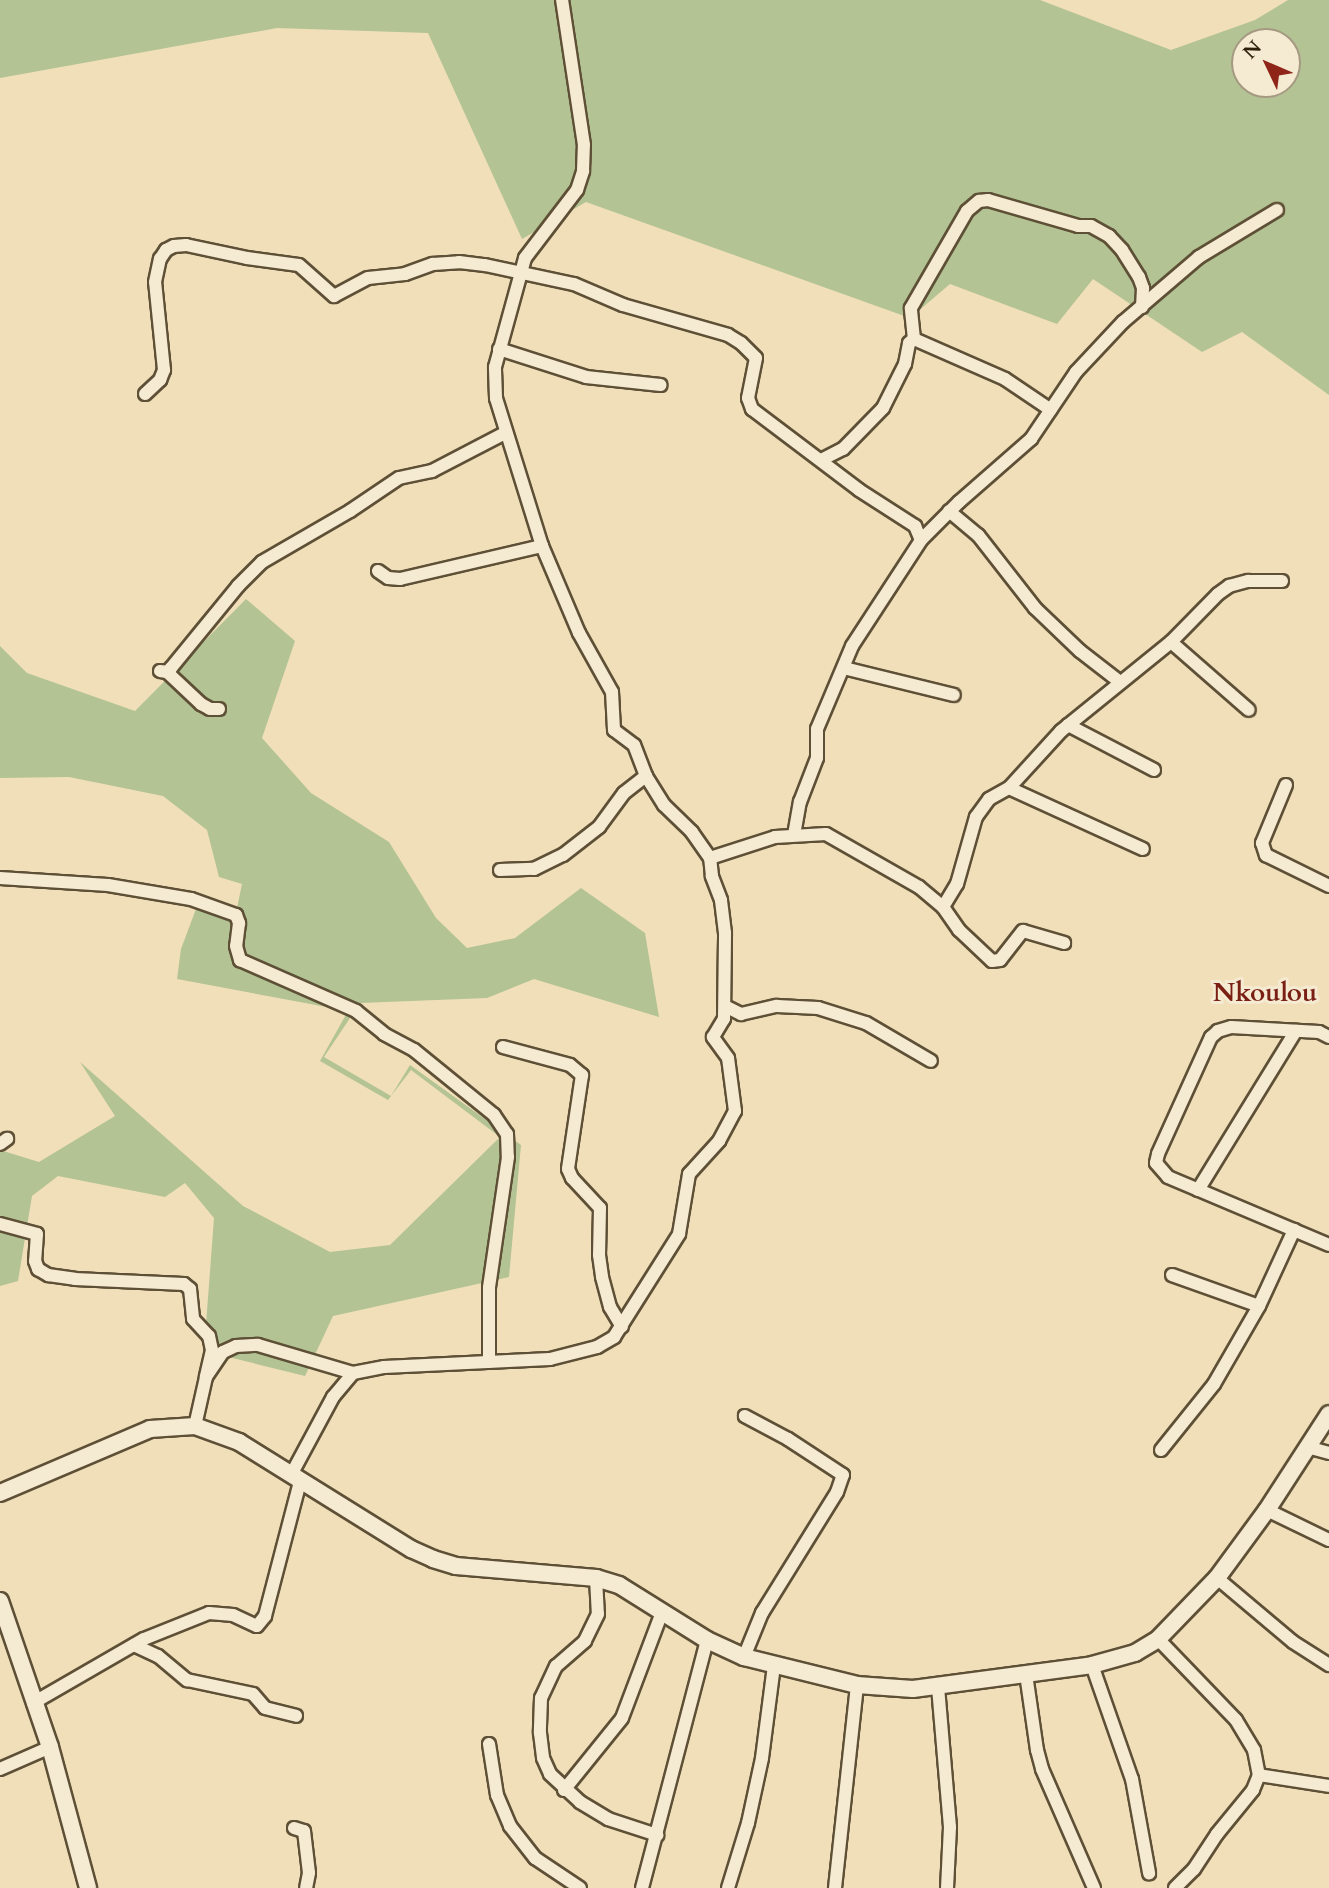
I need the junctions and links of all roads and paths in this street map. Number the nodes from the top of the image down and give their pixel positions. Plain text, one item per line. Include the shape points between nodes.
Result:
1 (562, 0) edge
2 (1277, 210) dead end
3 (519, 274) junction
4 (1143, 307) junction
5 (914, 339) junction
6 (499, 349) junction
7 (661, 385) dead end
8 (145, 394) dead end
9 (1051, 410) junction
10 (505, 433) junction
11 (821, 460) junction
12 (949, 511) junction
13 (921, 540) junction
14 (542, 546) junction
15 (378, 571) dead end
16 (1282, 581) dead end
17 (1171, 642) junction
18 (844, 668) junction
19 (1120, 682) junction
20 (954, 695) dead end
21 (219, 709) dead end
22 (1249, 710) dead end
23 (1068, 725) junction
24 (1154, 770) dead end
25 (646, 776) junction
26 (1286, 785) dead end
27 (1009, 788) junction
28 (794, 835) junction
29 (1143, 849) dead end
30 (710, 858) junction
31 (500, 870) dead end
32 (0, 878) edge
33 (1329, 886) edge
34 (943, 907) junction
35 (1063, 943) dead end
36 (725, 1006) junction
37 (1296, 1031) junction
38 (1329, 1037) edge
39 (503, 1047) dead end
40 (931, 1061) dead end
41 (1198, 1189) junction
42 (0, 1224) edge
43 (1294, 1230) junction
44 (1329, 1245) edge
45 (1171, 1275) dead end
46 (1259, 1306) junction
47 (622, 1327) junction
48 (489, 1362) junction
49 (353, 1373) junction
50 (206, 1377) junction
51 (1329, 1414) edge
52 (745, 1416) dead end
53 (195, 1426) junction
54 (1307, 1447) junction
55 (1161, 1450) dead end
56 (1329, 1453) edge
57 (295, 1479) junction
58 (0, 1493) edge
59 (1267, 1510) junction
60 (1329, 1540) edge
61 (596, 1578) junction
62 (1217, 1578) junction
63 (1, 1605) edge
64 (662, 1612) junction
65 (1158, 1639) junction
66 (707, 1640) junction
67 (134, 1645) junction
68 (744, 1657) junction
69 (1092, 1665) junction
70 (1329, 1665) edge
71 (774, 1666) junction
72 (1026, 1674) junction
73 (857, 1685) junction
74 (938, 1687) junction
75 (33, 1703) junction
76 (296, 1716) dead end
77 (489, 1744) dead end
78 (50, 1747) junction
79 (0, 1769) edge
80 (1259, 1775) junction
81 (1329, 1786) edge
82 (564, 1790) junction
83 (294, 1828) dead end
84 (656, 1835) junction
85 (1149, 1873) dead end
86 (88, 1888) edge
87 (306, 1888) edge
88 (580, 1888) edge
89 (642, 1888) edge
90 (728, 1888) edge
91 (835, 1888) edge
92 (947, 1888) edge
93 (1094, 1888) edge
94 (1175, 1888) edge

1 - 3 street via 584,145 583,171 577,190 531,248
2 - 4 street via 1199,257
3 - 6 street
3 - 8 street via 463,262 433,264 405,274 368,278 334,296 299,265 174,246 160,259 155,282 164,370
3 - 11 street via 574,284 747,347 755,358 748,398 752,410
4 - 5 street via 1139,276 1109,236 1091,226 979,201 967,211 911,308
4 - 9 street via 1095,350
5 - 9 street via 1005,379
5 - 11 street via 883,408 843,449
6 - 7 street via 586,377
6 - 10 street via 494,383
9 - 12 street via 1031,439
10 - 14 street
10 - 21 street via 432,471 399,478 262,562 237,586 164,671 195,699
11 - 13 street via 915,526
12 - 13 street
12 - 19 street via 978,535 1035,608
13 - 18 street via 872,611
14 - 15 street via 400,579
14 - 25 street via 579,633 612,692 614,730 634,744
16 - 17 street via 1229,586
17 - 19 street
17 - 22 street
18 - 20 street
18 - 28 street via 817,729 817,758 803,791
19 - 23 street
23 - 24 street
23 - 27 street
25 - 30 street via 671,815 692,832
25 - 31 street via 624,793 599,827 563,855 534,869
26 - 33 street via 1262,843 1266,856
27 - 29 street
27 - 34 street via 981,808 957,884
28 - 30 street
28 - 34 street via 833,837 905,878
30 - 36 street via 725,919
32 - 48 street via 108,885 191,899 236,915 237,953 245,964 356,1011 414,1050 494,1115 507,1134 508,1157 489,1288
34 - 35 street via 992,961 1000,960 1023,931
36 - 40 street via 741,1014 777,1006 818,1008 866,1023
36 - 47 street via 724,1019 713,1037 728,1058 735,1111 719,1140 689,1174 679,1234
37 - 38 street
37 - 41 street
37 - 41 street via 1231,1027 1211,1037 1156,1163 1168,1177
39 - 47 street via 570,1065 582,1075 568,1169 600,1208 602,1277 610,1307
41 - 43 street
42 - 50 street via 37,1234 37,1269 48,1275 184,1283 190,1289 193,1319 209,1336 212,1350
43 - 44 street
43 - 46 street
45 - 46 street
46 - 55 street via 1214,1384
47 - 48 street via 606,1343 564,1357
48 - 49 street
49 - 50 street via 257,1345 223,1352
49 - 57 street via 338,1388
50 - 53 street
51 - 54 street
52 - 68 street via 843,1475 762,1613
53 - 57 street via 239,1442
53 - 58 street via 150,1429
54 - 56 street
54 - 59 street
57 - 61 street via 433,1559 456,1566
57 - 67 street via 261,1623 257,1626 233,1615 209,1613
59 - 60 street
59 - 62 street
61 - 64 street via 619,1585
61 - 82 street via 598,1614 585,1641 556,1667 541,1698 543,1758
62 - 65 street
62 - 70 street via 1293,1642
63 - 75 street
64 - 66 street
64 - 82 street via 622,1718
65 - 69 street via 1135,1653
65 - 80 street via 1236,1720 1254,1750
66 - 68 street
66 - 84 street
67 - 75 street
67 - 76 street via 158,1656 187,1680 253,1694 265,1708
68 - 71 street
69 - 72 street
69 - 85 street via 1132,1779
71 - 73 street
71 - 90 street via 762,1758
72 - 74 street
72 - 93 street via 1040,1759
73 - 74 street
73 - 91 street
74 - 92 street via 950,1827
75 - 78 street
77 - 88 street via 498,1795 510,1826 535,1858
78 - 79 street
78 - 86 street
80 - 81 street
80 - 94 street via 1253,1790
82 - 84 street via 608,1819
83 - 87 street via 304,1831 310,1873
84 - 89 street

